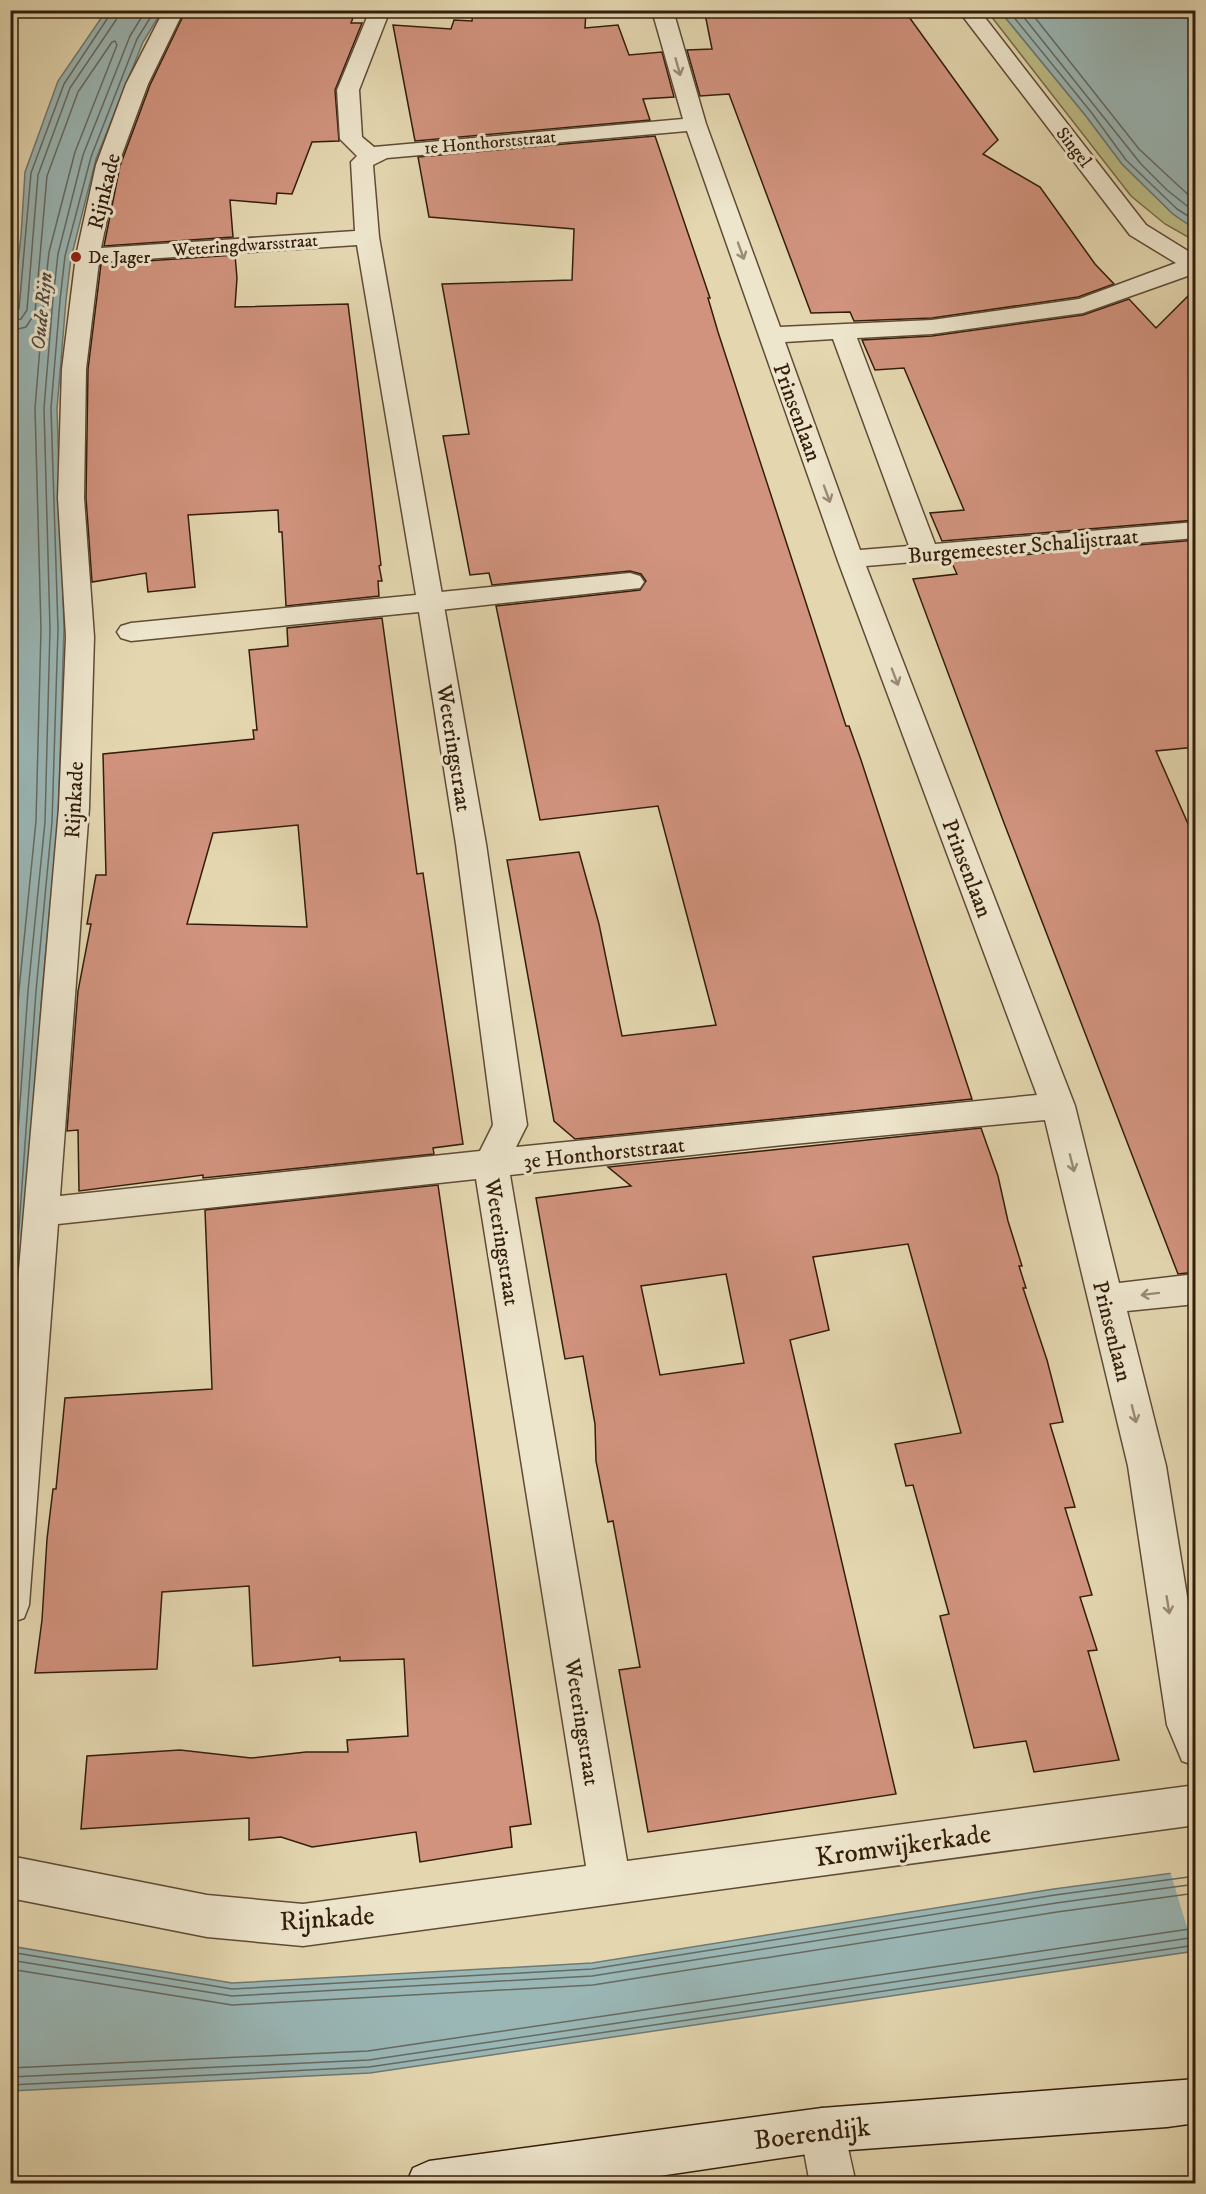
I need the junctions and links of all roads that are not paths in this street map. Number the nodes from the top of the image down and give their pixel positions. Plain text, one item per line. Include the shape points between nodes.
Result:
1 (174, 10) edge
2 (380, 10) edge
3 (663, 10) edge
4 (968, 10) edge
5 (695, 124) junction
6 (372, 157) junction
7 (367, 237) junction
8 (88, 256) junction
9 (1194, 266) edge
10 (842, 332) junction
11 (771, 335) junction
12 (1196, 530) edge
13 (925, 553) junction
14 (850, 559) junction
15 (630, 582) dead end
16 (431, 602) junction
17 (131, 632) dead end
18 (1058, 1106) junction
19 (491, 1164) junction
20 (42, 1212) junction
21 (1196, 1289) edge
22 (1106, 1299) junction
23 (10, 1605) edge
24 (1196, 1747) edge
25 (1196, 1805) edge
26 (10, 1877) edge
27 (610, 1886) junction
28 (1196, 2101) edge
29 (822, 2130) junction
30 (429, 2184) edge
31 (833, 2184) edge

1 - 8 street, Rijnkade via 137,84 107,165
2 - 6 street via 348,90 351,139
3 -> 5 street, Prinsenlaan
4 - 9 street, Singel via 1138,231
5 - 6 street, 1e Honthorststraat via 382,152
5 -> 11 street, Prinsenlaan
6 - 7 street via 362,162
7 - 8 street, Weteringdwarsstraat
7 - 16 street, Weteringstraat
8 - 20 street, Rijnkade via 74,379 71,498 80,637 74,808
9 - 10 street via 1083,306 932,327
10 - 11 street
10 - 13 street
11 -> 14 street, Prinsenlaan
12 - 13 street, Burgemeester Schalijstraat
13 - 14 street, Burgemeester Schalijstraat
14 -> 18 street, Prinsenlaan
15 - 16 street
16 - 17 street
16 - 19 street, Weteringstraat via 471,844 510,1125
18 - 19 street, 3e Honthorststraat
18 -> 22 street, Prinsenlaan
19 - 20 street, 3e Honthorststraat
19 - 27 street, Weteringstraat
20 - 23 street, Rijnkade
21 -> 22 street
22 -> 24 street, Prinsenlaan via 1147,1466 1187,1725
25 - 27 street, Kromwijkerkade
26 - 27 street, Rijnkade via 207,1916 303,1925
28 - 29 street, Boerendijk
29 - 30 street, Boerendijk
29 - 31 street

